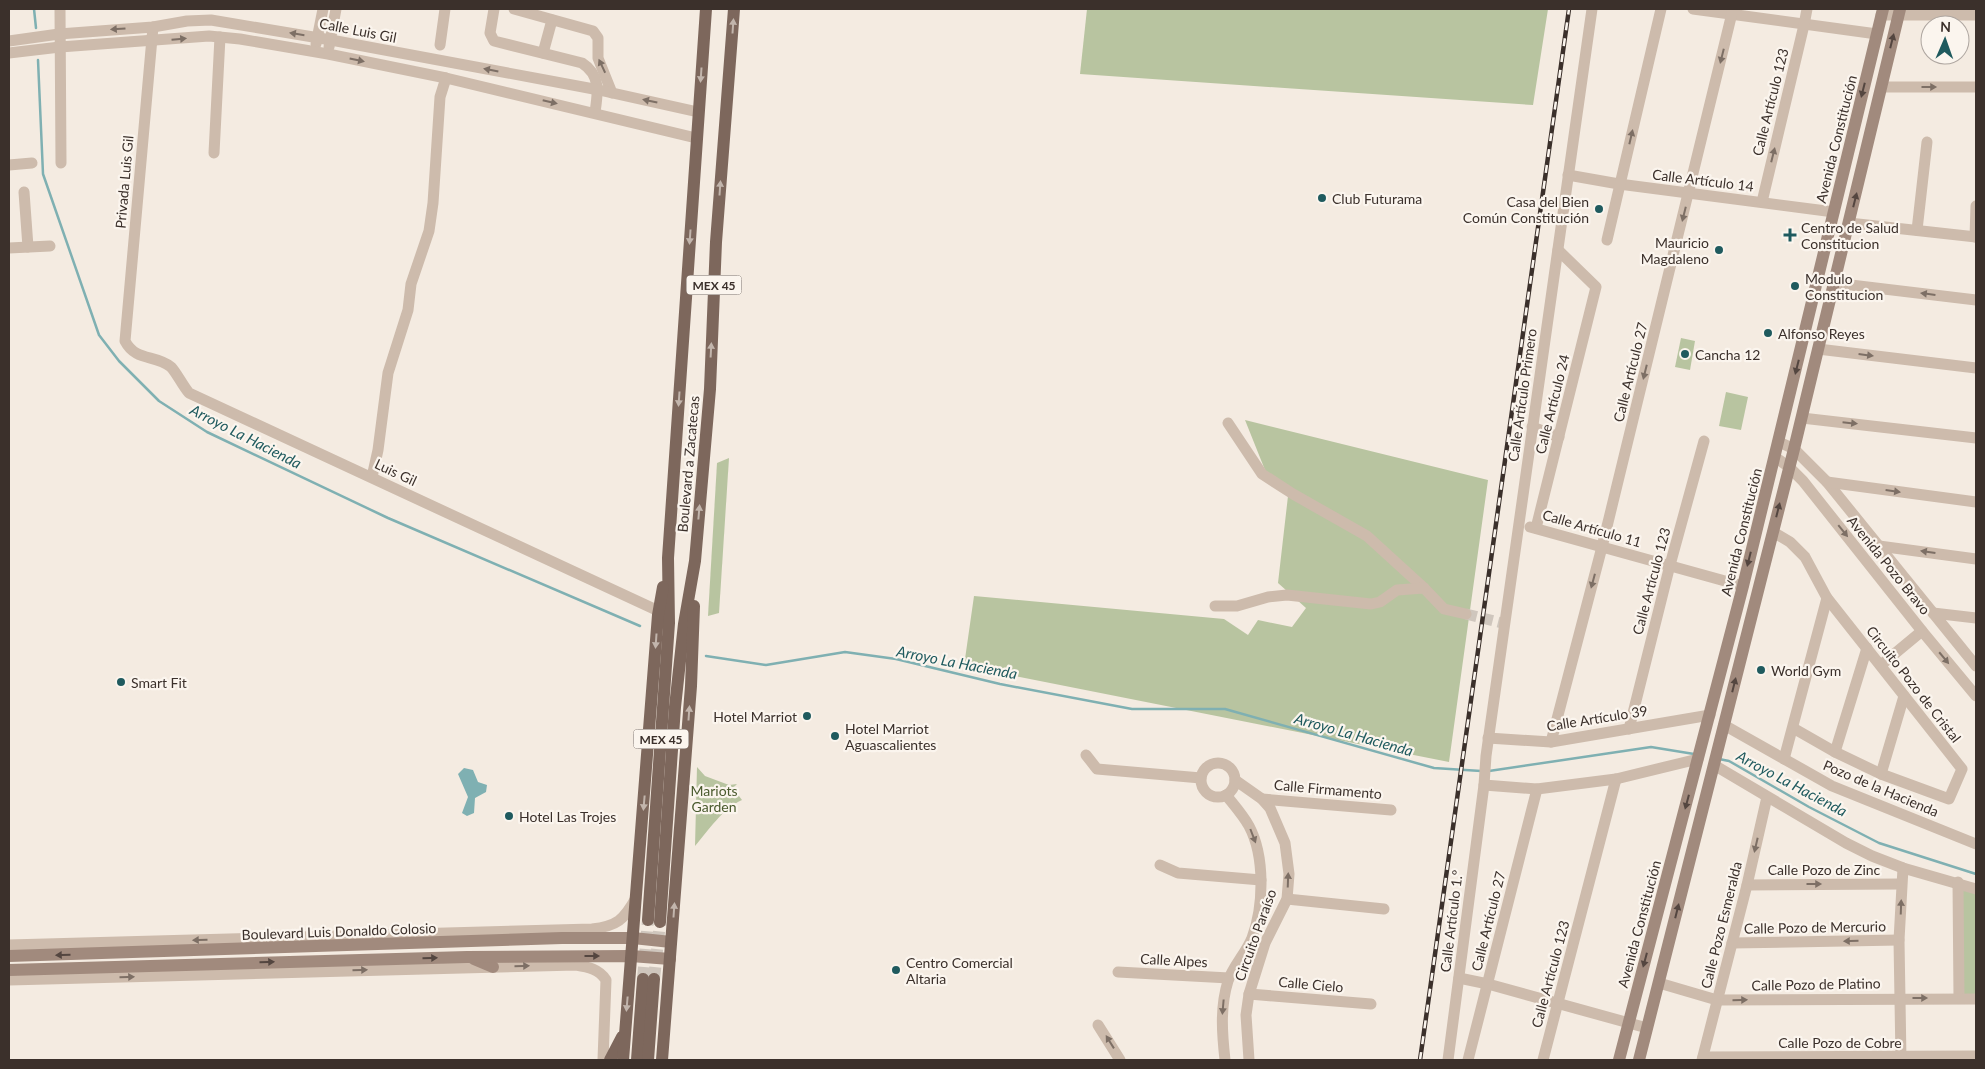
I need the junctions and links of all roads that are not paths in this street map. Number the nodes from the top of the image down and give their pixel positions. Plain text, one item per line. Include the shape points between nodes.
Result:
1 (60, 9) edge
2 (188, 9) edge
3 (323, 9) edge
4 (336, 9) edge
5 (445, 9) edge
6 (494, 9) edge
7 (514, 9) edge
8 (706, 9) edge
9 (734, 9) edge
10 (1592, 9) edge
11 (1661, 9) edge
12 (1693, 9) edge
13 (1807, 9) edge
14 (1733, 11) edge
15 (1882, 12) edge
16 (1900, 12) edge
17 (1976, 14) edge
18 (552, 20) junction
19 (187, 21) junction
20 (1804, 25) junction
21 (153, 27) junction
22 (59, 34) junction
23 (1877, 34) junction
24 (220, 37) junction
25 (317, 37) junction
26 (330, 40) junction
27 (9, 41) edge
28 (152, 41) junction
29 (440, 45) dead end
30 (60, 46) junction
31 (315, 51) junction
32 (9, 53) edge
33 (542, 53) junction
34 (328, 54) junction
35 (446, 78) junction
36 (1882, 87) junction
37 (1976, 87) edge
38 (598, 90) junction
39 (612, 93) junction
40 (594, 112) junction
41 (698, 112) junction
42 (696, 138) junction
43 (1927, 142) dead end
44 (214, 152) dead end
45 (32, 163) dead end
46 (61, 163) dead end
47 (9, 165) edge
48 (1568, 175) junction
49 (1619, 184) junction
50 (24, 192) dead end
51 (1689, 193) junction
52 (1762, 202) junction
53 (1976, 206) edge
54 (1834, 212) junction
55 (1849, 223) junction
56 (1917, 230) junction
57 (1975, 237) edge
58 (1607, 240) dead end
59 (50, 246) dead end
60 (28, 247) junction
61 (9, 248) edge
62 (1558, 250) junction
63 (1834, 283) junction
64 (1976, 300) edge
65 (125, 341) joint
66 (1818, 349) junction
67 (1976, 368) edge
68 (1802, 418) junction
69 (1228, 423) dead end
70 (1532, 427) junction
71 (1559, 436) junction
72 (1976, 438) edge
73 (1704, 442) dead end
74 (1778, 442) junction
75 (1794, 448) junction
76 (1775, 457) junction
77 (1789, 467) junction
78 (372, 478) junction
79 (1827, 482) junction
80 (1976, 502) edge
81 (1519, 523) junction
82 (1536, 528) junction
83 (1773, 532) junction
84 (1879, 546) junction
85 (1602, 547) junction
86 (1976, 559) edge
87 (694, 561) junction
88 (1670, 565) junction
89 (1743, 586) junction
90 (1424, 588) junction
91 (1827, 598) junction
92 (1215, 606) dead end
93 (664, 613) junction
94 (1932, 613) junction
95 (1466, 614) tunnel mouth
96 (1976, 618) edge
97 (1922, 631) junction
98 (1867, 648) junction
99 (1881, 665) junction
100 (1976, 666) edge
101 (1904, 696) junction
102 (1976, 696) edge
103 (1710, 715) junction
104 (1629, 728) junction
105 (1723, 728) junction
106 (1793, 728) junction
107 (1488, 738) junction
108 (1551, 742) junction
109 (1835, 752) junction
110 (1086, 755) dead end
111 (1698, 757) junction
112 (1784, 759) junction
113 (1715, 763) junction
114 (1881, 774) junction
115 (1201, 778) junction
116 (1616, 779) junction
117 (1235, 780) junction
118 (1484, 781) junction
119 (1537, 789) junction
120 (1226, 795) junction
121 (1767, 797) junction
122 (1262, 799) junction
123 (1391, 810) dead end
124 (1976, 844) edge
125 (1160, 865) dead end
126 (1903, 868) junction
127 (1261, 880) junction
128 (1958, 882) junction
129 (1901, 884) junction
130 (1747, 885) junction
131 (1976, 889) edge
132 (637, 897) junction
133 (1287, 899) junction
134 (1384, 908) dead end
135 (546, 931) junction
136 (439, 934) junction
137 (1252, 937) junction
138 (562, 938) junction
139 (633, 938) junction
140 (1899, 940) junction
141 (671, 942) junction
142 (1265, 942) junction
143 (427, 943) junction
144 (1732, 943) junction
145 (9, 945) edge
146 (184, 951) junction
147 (9, 956) edge
148 (631, 956) junction
149 (466, 957) junction
150 (670, 958) junction
151 (337, 960) junction
152 (237, 963) junction
153 (493, 967) junction
154 (73, 968) junction
155 (9, 970) edge
156 (318, 972) junction
157 (1118, 972) dead end
158 (1229, 978) junction
159 (1459, 978) junction
160 (9, 980) edge
161 (1659, 983) junction
162 (1488, 984) junction
163 (1249, 994) junction
164 (1899, 998) junction
165 (1960, 998) junction
166 (1976, 999) edge
167 (1717, 1000) junction
168 (1370, 1004) dead end
169 (1557, 1005) junction
170 (1628, 1022) junction
171 (1098, 1025) dead end
172 (1647, 1028) junction
173 (624, 1033) junction
174 (1976, 1056) edge
175 (1703, 1059) edge
176 (1901, 1059) edge
177 (603, 1060) edge
178 (610, 1060) edge
179 (623, 1060) edge
180 (637, 1060) edge
181 (648, 1060) edge
182 (662, 1060) edge
183 (1120, 1060) edge
184 (1225, 1060) edge
185 (1248, 1060) edge
186 (1448, 1060) edge
187 (1468, 1060) edge
188 (1543, 1060) edge
189 (1619, 1060) edge
190 (1639, 1060) edge

1 - 22 street
2 - 19 street
3 - 25 street
4 - 26 street
5 - 29 street
6 - 33 street via 490,33 494,41
7 - 18 street
8 -> 41 main road, Boulevard a Zacatecas / MEX 45
87 -> 9 main road, Boulevard a Zacatecas / MEX 45 via 710,389 716,242
10 - 48 street, Calle Artículo Primero
49 -> 11 street
12 - 14 street
13 - 20 street, Calle Artículo 123
14 - 20 street
14 -> 51 street, Calle Artículo 27
15 - 16 street
15 - 23 main road, Avenida Constitución
16 - 17 street
36 -> 16 main road
18 - 33 street
39 -> 18 street via 598,58 598,38 593,31
19 - 21 street, Calle Luis Gil
25 -> 19 street, Calle Luis Gil via 211,20
20 - 23 street
52 -> 20 street, Calle Artículo 123
21 -> 22 street, Calle Luis Gil
21 - 28 street, Privada Luis Gil
22 - 27 street, Calle Luis Gil
22 - 30 street
23 -> 54 main road, Avenida Constitución
28 -> 24 street, Calle Luis Gil
24 - 31 street, Calle Luis Gil
24 - 44 street
25 - 26 street, Calle Luis Gil
25 - 31 street
26 - 34 street
38 -> 26 street, Calle Luis Gil
28 - 30 street, Calle Luis Gil
28 - 65 street, Privada Luis Gil
30 - 32 street, Calle Luis Gil
30 - 46 street
31 - 34 street, Calle Luis Gil
33 - 38 street via 590,68
34 -> 35 street, Calle Luis Gil
35 -> 40 street, Calle Luis Gil
35 - 78 street via 440,97 429,231 411,284 408,310 388,373
36 -> 37 street
55 -> 36 main road
38 - 39 street, Calle Luis Gil
38 - 40 street
41 -> 39 street, Calle Luis Gil
40 - 42 street, Calle Luis Gil
41 - 42 main road, Boulevard a Zacatecas / MEX 45
42 -> 93 main road, Boulevard a Zacatecas / MEX 45
43 - 56 street
45 - 47 street
48 - 49 street, Calle Artículo 14
48 - 62 street, Calle Artículo Primero
49 - 51 street, Calle Artículo 14
49 - 58 street
50 - 60 street
51 - 52 street, Calle Artículo 14
51 -> 85 street, Calle Artículo 27
52 - 54 street, Calle Artículo 14
53 - 57 street
54 -> 74 main road, Avenida Constitución
55 - 56 street
55 - 63 main road
56 - 57 street
59 - 60 street
60 - 61 street
62 - 70 street, Calle Artículo Primero
62 - 71 street, Calle Artículo 24 via 1596,287
64 -> 63 street
63 - 66 main road
65 - 78 street, Luis Gil via 130,350 162,361 173,369 189,393
66 -> 67 street
66 - 68 main road
68 -> 72 street
68 - 75 main road
69 - 90 street via 1262,474 1367,536
70 - 71 street
70 - 81 street, Calle Artículo Primero
71 - 82 street, Calle Artículo 24
73 - 88 street, Calle Artículo 123
74 - 75 street, Avenida Pozo Bravo
74 - 76 main road, Avenida Constitución
75 - 77 main road
75 - 79 street, Avenida Pozo Bravo
76 - 77 street, Avenida Pozo Bravo
76 -> 89 main road, Avenida Constitución
83 -> 77 main road
77 -> 97 street, Avenida Pozo Bravo
78 - 93 street, Luis Gil
79 -> 80 street
79 - 84 street, Avenida Pozo Bravo
81 - 82 street, Calle Artículo 11
81 - 107 street, Calle Artículo Primero
82 - 85 street, Calle Artículo 11
83 - 91 street, Circuito Pozo de Cristal via 1790,542 1805,557
105 -> 83 main road
86 -> 84 street
84 - 94 street, Avenida Pozo Bravo
85 - 88 street, Calle Artículo 11
85 -> 108 street, Calle Artículo 27
87 - 93 main road, Boulevard a Zacatecas / MEX 45 via 684,624 654,921
141 -> 87 main road via 691,686
88 - 89 street, Calle Artículo 11
88 - 104 street, Calle Artículo 123
89 - 103 main road, Avenida Constitución
90 - 92 street via 1398,590 1371,604 1287,595 1268,596 1237,606
90 - 95 street via 1444,609
91 - 98 street, Circuito Pozo de Cristal
91 - 106 street
93 -> 132 main road
94 - 96 street
94 - 100 street, Avenida Pozo Bravo
97 - 99 street
97 -> 102 street, Avenida Pozo Bravo
98 - 99 street, Circuito Pozo de Cristal
98 - 109 street
99 - 101 street, Circuito Pozo de Cristal
101 - 114 street
101 - 114 street, Circuito Pozo de Cristal via 1962,769 1949,799
103 - 104 street, Calle Artículo 39
103 - 111 main road, Avenida Constitución
104 - 108 street, Calle Artículo 39
105 - 112 street, Pozo de la Hacienda
105 - 113 main road
106 - 109 street, Circuito Pozo de Cristal
106 - 112 street
107 - 108 street, Calle Artículo 39
107 - 118 street, Calle Artículo Primero
109 - 114 street, Circuito Pozo de Cristal
110 - 115 street via 1097,769
111 - 116 street
111 -> 170 main road, Avenida Constitución
112 - 124 street, Pozo de la Hacienda via 1832,786
113 - 121 street
161 -> 113 main road
115 - 117 street via 1206,768 1216,763 1231,769
115 - 120 street via 1206,793 1216,797
116 - 119 street
116 - 169 street, Calle Artículo 123
117 - 120 street
117 - 122 street, Circuito Paraíso
118 - 119 street
118 - 159 street, Calle Artículo 1.º
119 - 162 street, Calle Artículo 27
120 -> 127 street, Circuito Paraíso via 1249,826 1258,849
121 - 126 street via 1846,843
121 -> 130 street, Calle Pozo Esmeralda
122 - 123 street, Calle Firmamento
133 -> 122 street, Circuito Paraíso via 1289,874 1284,843 1270,808
125 - 127 street via 1178,873
126 - 128 street
126 - 129 street
127 - 137 street, Circuito Paraíso
128 - 131 street
128 - 165 street
130 -> 129 street, Calle Pozo de Zinc
140 -> 129 street
130 - 144 street, Calle Pozo Esmeralda
132 - 135 street, Boulevard Luis Donaldo Colosio via 624,918 607,927
132 - 139 main road
133 - 134 street
133 - 142 street, Circuito Paraíso
135 - 136 street, Boulevard Luis Donaldo Colosio
135 - 138 main road
136 - 143 main road
136 -> 145 street, Boulevard Luis Donaldo Colosio
137 - 142 street
137 - 158 street, Circuito Paraíso
138 - 139 main road, Boulevard Luis Donaldo Colosio
138 - 143 main road, Boulevard Luis Donaldo Colosio
139 - 141 main road, Boulevard Luis Donaldo Colosio
139 - 148 main road
140 -> 144 street, Calle Pozo de Mercurio
140 - 164 street
141 - 150 main road
142 - 163 street, Circuito Paraíso
143 - 146 main road, Boulevard Luis Donaldo Colosio
144 - 167 street, Calle Pozo Esmeralda
146 -> 147 main road, Boulevard Luis Donaldo Colosio
146 - 152 main road
146 - 154 main road via 161,958 102,959
149 -> 148 main road, Boulevard Luis Donaldo Colosio
148 - 150 main road, Boulevard Luis Donaldo Colosio
148 -> 173 main road
151 -> 149 main road, Boulevard Luis Donaldo Colosio
149 - 153 main road
150 - 182 main road
152 -> 151 main road, Boulevard Luis Donaldo Colosio
151 - 156 main road
152 - 154 main road, Boulevard Luis Donaldo Colosio
156 -> 153 street
153 -> 177 street via 576,965 603,976 606,980
154 - 155 main road, Boulevard Luis Donaldo Colosio
160 -> 156 street
157 - 158 street, Calle Alpes
158 -> 184 street, Circuito Paraíso via 1223,1002
159 - 162 street
159 - 186 street, Calle Artículo 1.º
161 - 167 street, Calle Pozo de Platino
161 - 172 main road
162 - 169 street
162 - 187 street, Calle Artículo 27
163 - 168 street, Calle Cielo
163 - 185 street, Circuito Paraíso via 1246,1015
164 -> 165 street, Calle Pozo de Platino
167 -> 164 street, Calle Pozo de Platino
164 - 176 street
165 - 166 street, Calle Pozo de Platino
167 - 175 street, Calle Pozo Esmeralda
169 - 170 street
169 - 188 street, Calle Artículo 123
170 - 172 street
170 - 189 main road, Avenida Constitución
183 -> 171 street
172 - 190 main road
173 - 178 main road
173 - 179 main road
174 - 176 street, Calle Pozo de Cobre
175 - 176 street, Calle Pozo de Cobre
180 - 181 main road via 649,979

